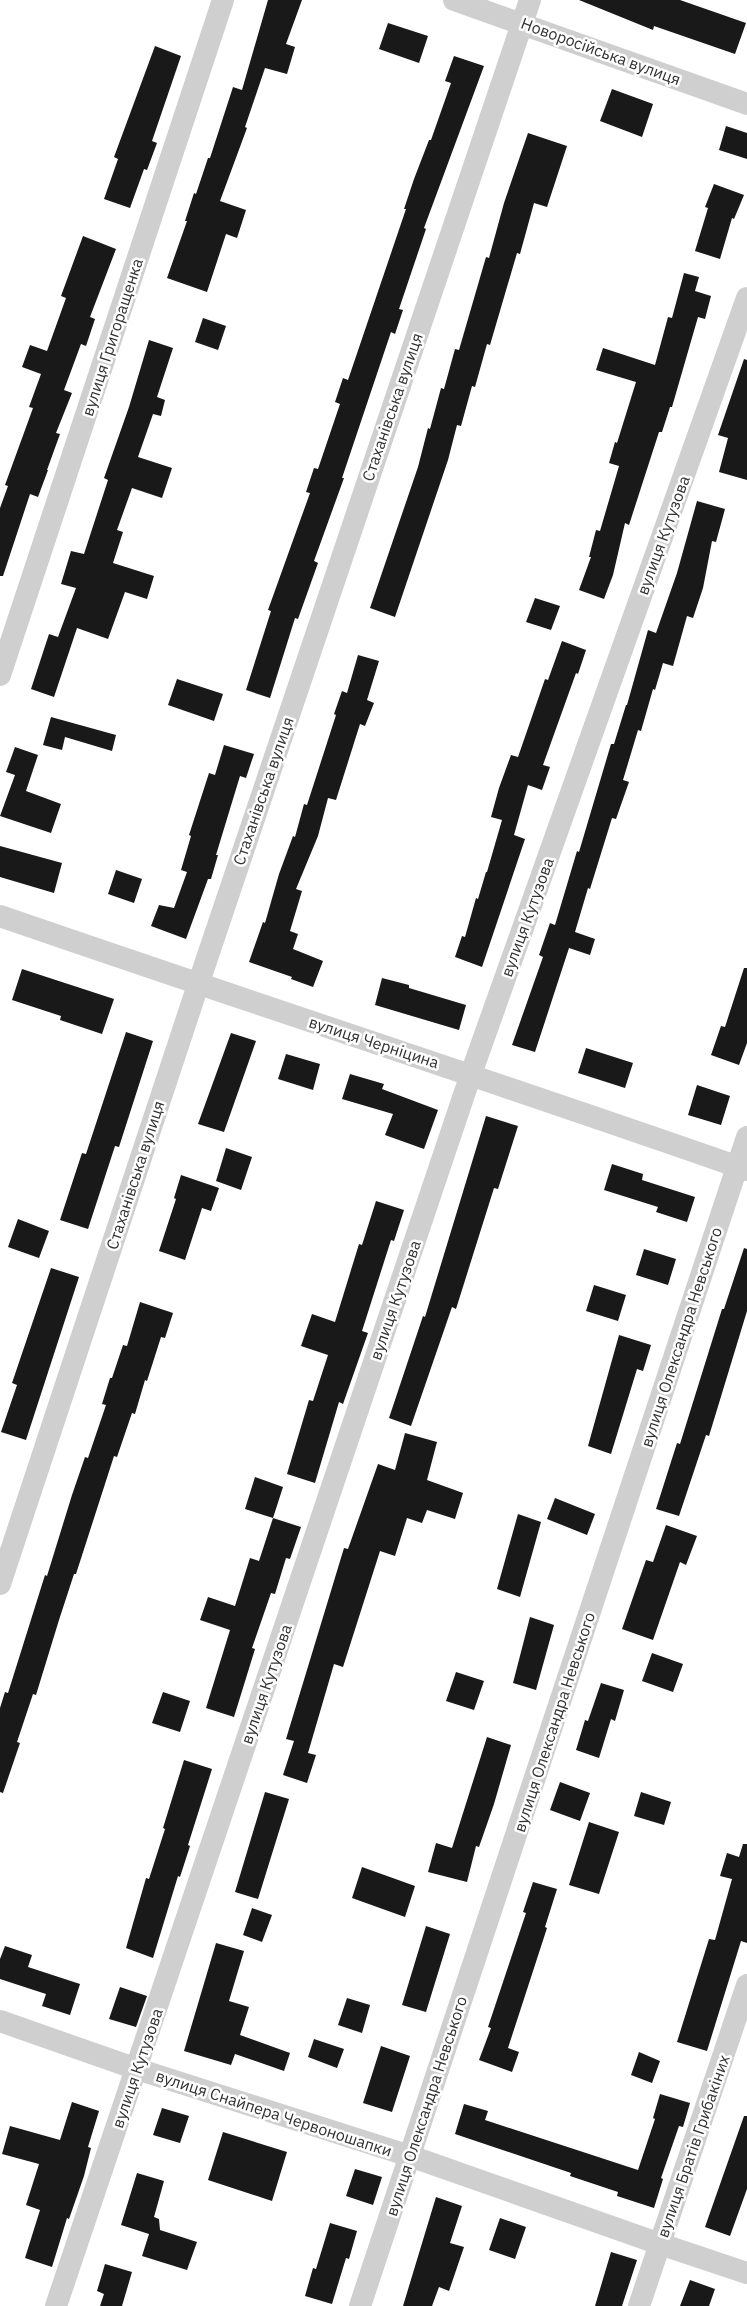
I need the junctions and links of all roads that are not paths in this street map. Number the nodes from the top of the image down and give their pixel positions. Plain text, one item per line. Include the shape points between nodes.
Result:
1 (223, 0) edge
2 (454, 0) edge
3 (530, 0) edge
4 (521, 23) junction
5 (747, 104) edge
6 (747, 298) edge
7 (0, 675) edge
8 (0, 916) edge
9 (198, 984) junction
10 (471, 1074) junction
11 (747, 1137) edge
12 (742, 1169) edge
13 (0, 1584) edge
14 (747, 1985) edge
15 (0, 2020) edge
16 (137, 2069) junction
17 (410, 2156) junction
18 (660, 2244) junction
19 (747, 2273) edge
20 (56, 2306) edge
21 (360, 2306) edge
22 (639, 2306) edge

1 - 7 street, вулиця Григоращенка
2 - 4 street, Новоросійська вулиця
3 - 4 street, Стаханівська вулиця
4 - 5 street, Новоросійська вулиця
4 - 9 street, Стаханівська вулиця
6 - 10 street, вулиця Кутузова
8 - 9 street, вулиця Черніцина
9 - 10 street, вулиця Черніцина
9 - 13 street, Стаханівська вулиця
10 - 12 street, вулиця Черніцина
10 - 16 street, вулиця Кутузова
11 - 12 street, вулиця Олександра Невського
12 - 17 street, вулиця Олександра Невського
14 - 18 street, вулиця Братів Грибакіних
15 - 16 street, вулиця Снайпера Червоношапки
16 - 17 street, вулиця Снайпера Червоношапки
16 - 20 street, вулиця Кутузова
17 - 18 street, вулиця Снайпера Червоношапки
17 - 21 street, вулиця Олександра Невського
18 - 19 street, вулиця Снайпера Червоношапки
18 - 22 street, вулиця Братів Грибакіних

